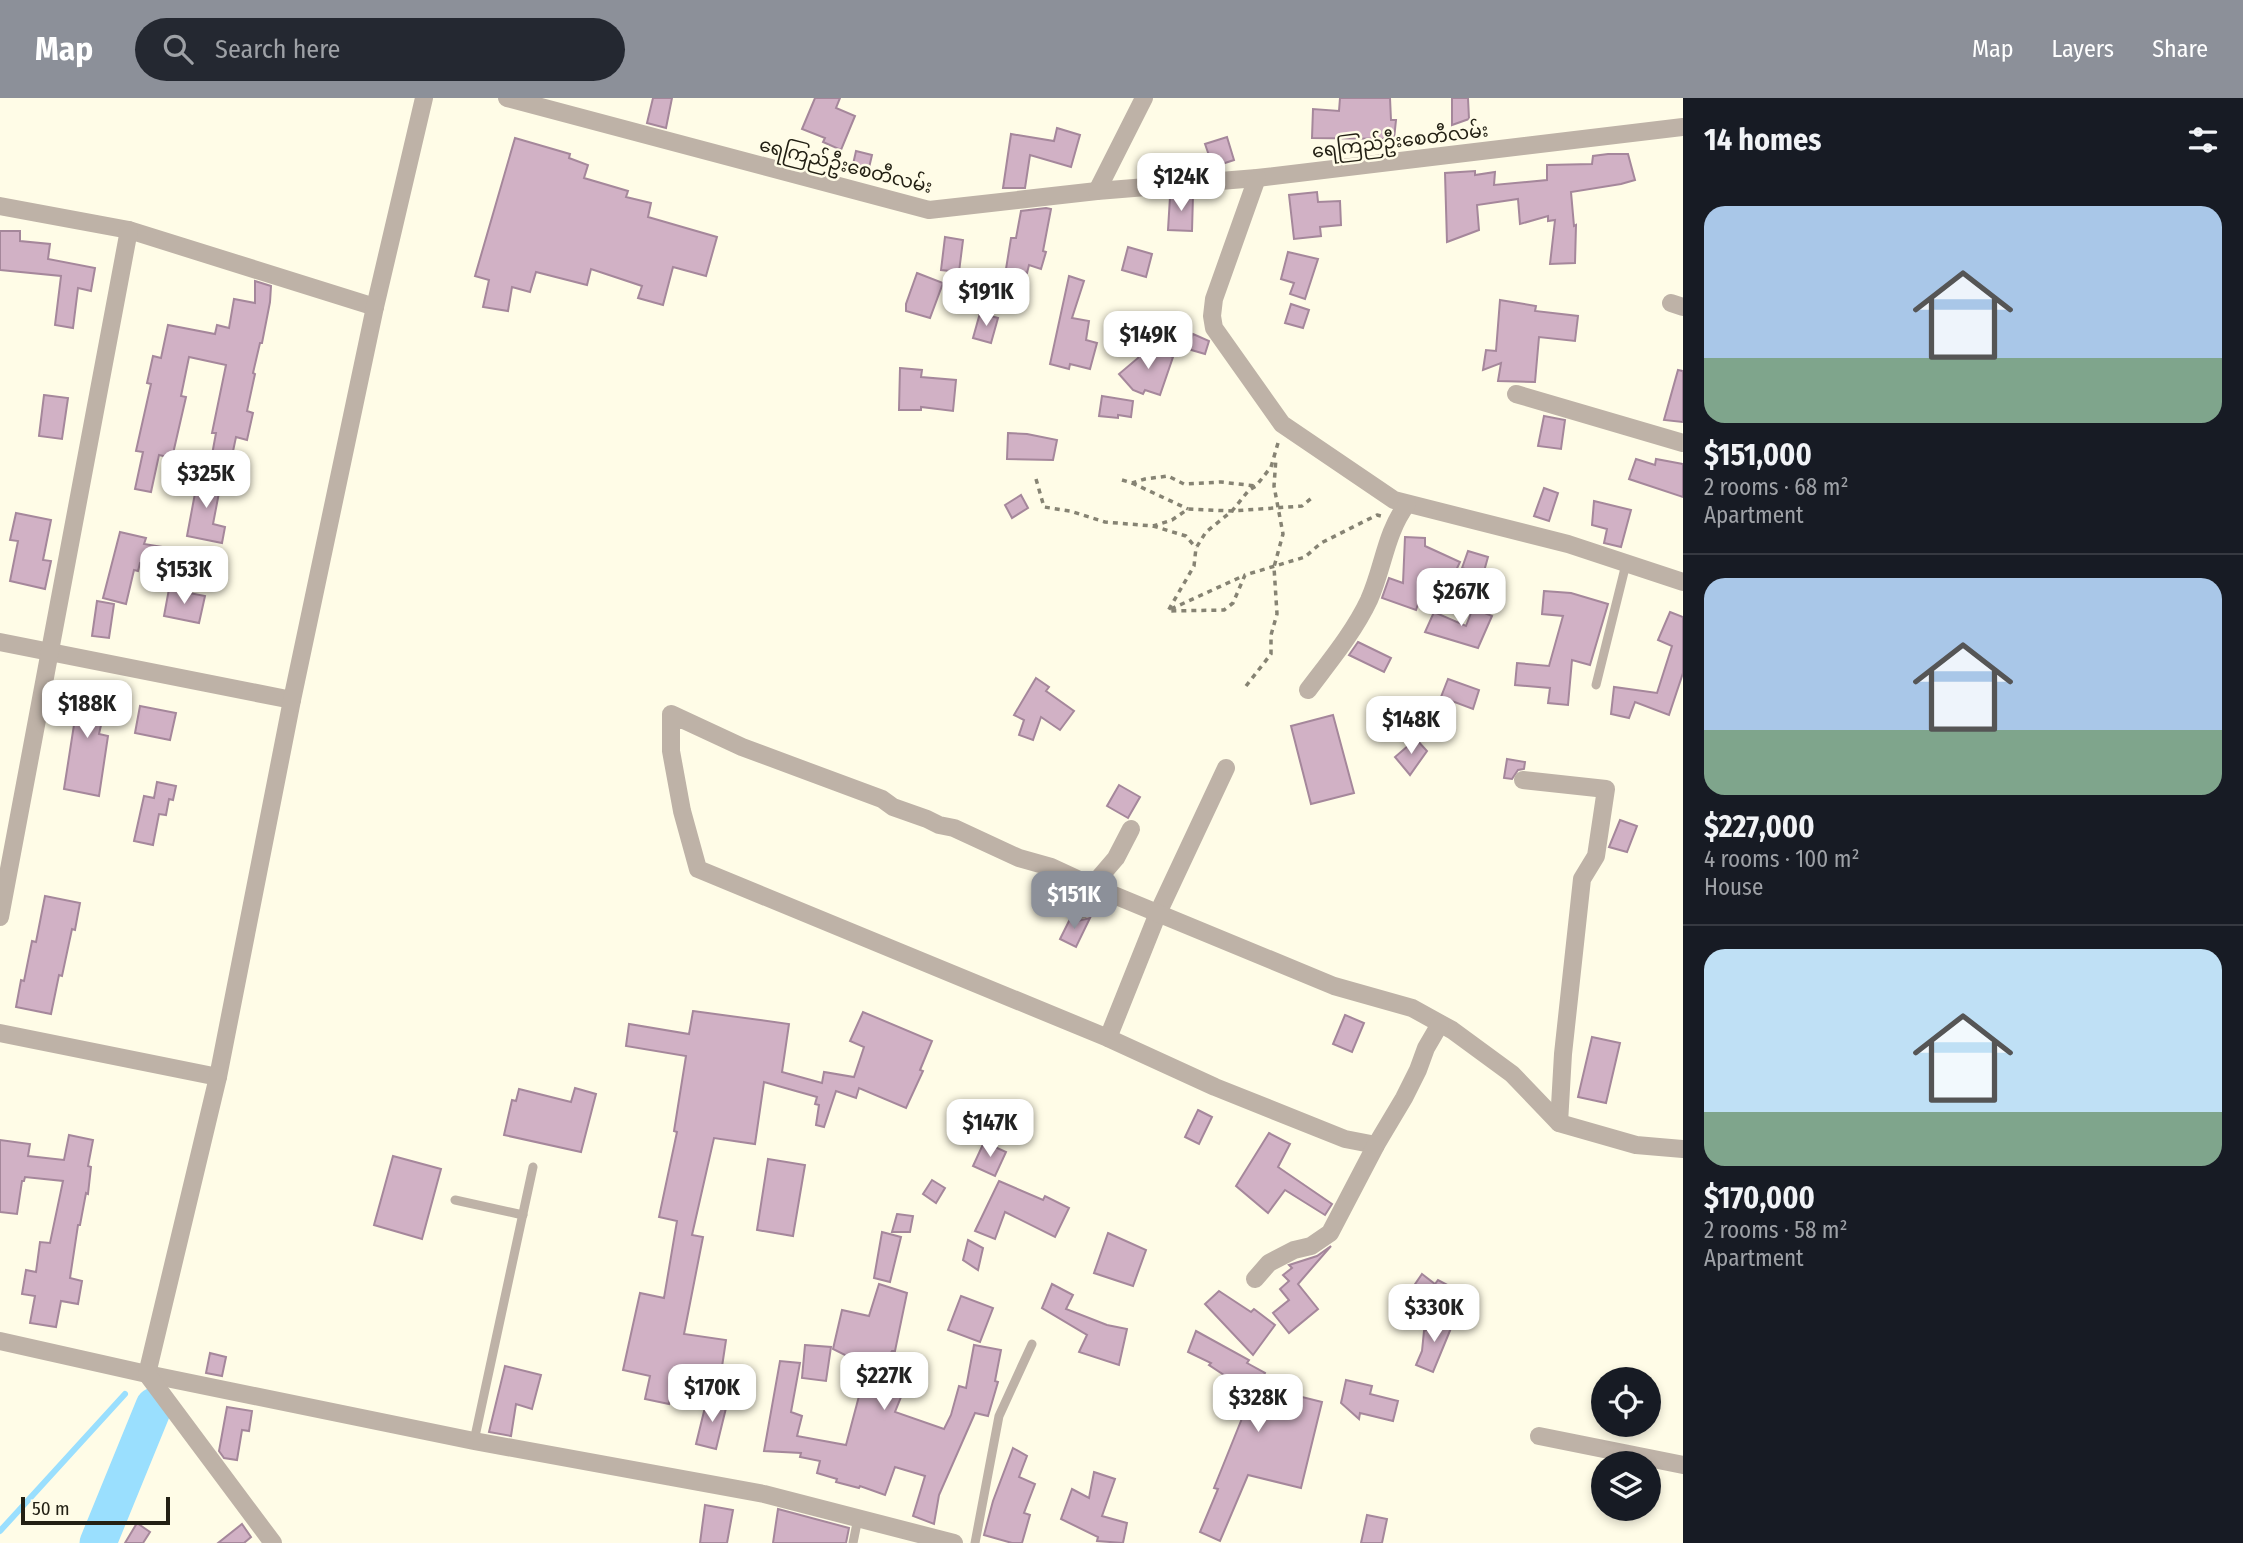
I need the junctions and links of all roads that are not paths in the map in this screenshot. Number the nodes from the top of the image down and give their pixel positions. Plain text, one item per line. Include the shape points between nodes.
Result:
1 (424, 98) edge
2 (507, 98) edge
3 (1144, 98) edge
4 (1683, 127) edge
5 (1257, 178) junction
6 (1097, 191) junction
7 (0, 206) edge
8 (129, 230) junction
9 (375, 307) junction
10 (1516, 394) dead end
11 (1683, 443) edge
12 (1402, 510) junction
13 (1626, 564) junction
14 (1683, 582) edge
15 (0, 642) edge
16 (51, 652) junction
17 (1596, 685) dead end
18 (1308, 690) dead end
19 (292, 700) junction
20 (1226, 768) dead end
21 (1523, 780) dead end
22 (1131, 828) dead end
23 (1092, 886) junction
24 (1082, 910) dead end
25 (1158, 913) junction
26 (0, 917) edge
27 (1440, 1024) junction
28 (0, 1033) edge
29 (1108, 1038) junction
30 (218, 1077) junction
31 (1559, 1123) junction
32 (1376, 1145) junction
33 (1683, 1149) edge
34 (533, 1167) dead end
35 (455, 1200) dead end
36 (523, 1215) junction
37 (1255, 1279) dead end
38 (0, 1341) edge
39 (1032, 1344) dead end
40 (147, 1374) junction
41 (1539, 1436) dead end
42 (474, 1441) junction
43 (1683, 1465) edge
44 (858, 1518) junction
45 (273, 1543) edge
46 (853, 1543) edge
47 (954, 1543) edge
48 (975, 1543) edge

1 - 9 street
2 - 6 street, ရေကြည်ဦးစေတီလမ်း via 929,210
3 - 6 street
4 - 5 street, ရေကြည်ဦးစေတီလမ်း
5 - 6 street, ရေကြည်ဦးစေတီလမ်း
5 - 12 street via 1214,299 1214,328 1282,424
7 - 8 street
8 - 9 street
8 - 16 street
9 - 19 street
10 - 11 street
12 - 13 street via 1568,544
12 - 18 street via 1390,531 1368,601
13 - 14 street
13 - 17 lane
15 - 16 street
16 - 19 street
16 - 26 street
19 - 30 street
20 - 25 street
21 - 31 street via 1606,789 1596,856 1582,879
22 - 23 street via 1116,859
23 - 24 street
23 - 25 street
23 - 29 street via 742,747 671,714 671,751 698,869
25 - 27 street via 1334,986 1412,1008
25 - 29 street
27 - 31 street via 1512,1074
27 - 32 street
28 - 30 street
29 - 32 street via 1345,1139
30 - 40 street
31 - 33 street via 1636,1145
32 - 37 street via 1330,1233 1311,1247 1269,1263
34 - 36 lane
35 - 36 lane
36 - 42 lane
38 - 40 street
39 - 48 lane via 999,1416
40 - 42 street
40 - 45 street
41 - 43 street
42 - 44 street via 764,1494
44 - 46 lane
44 - 47 street

